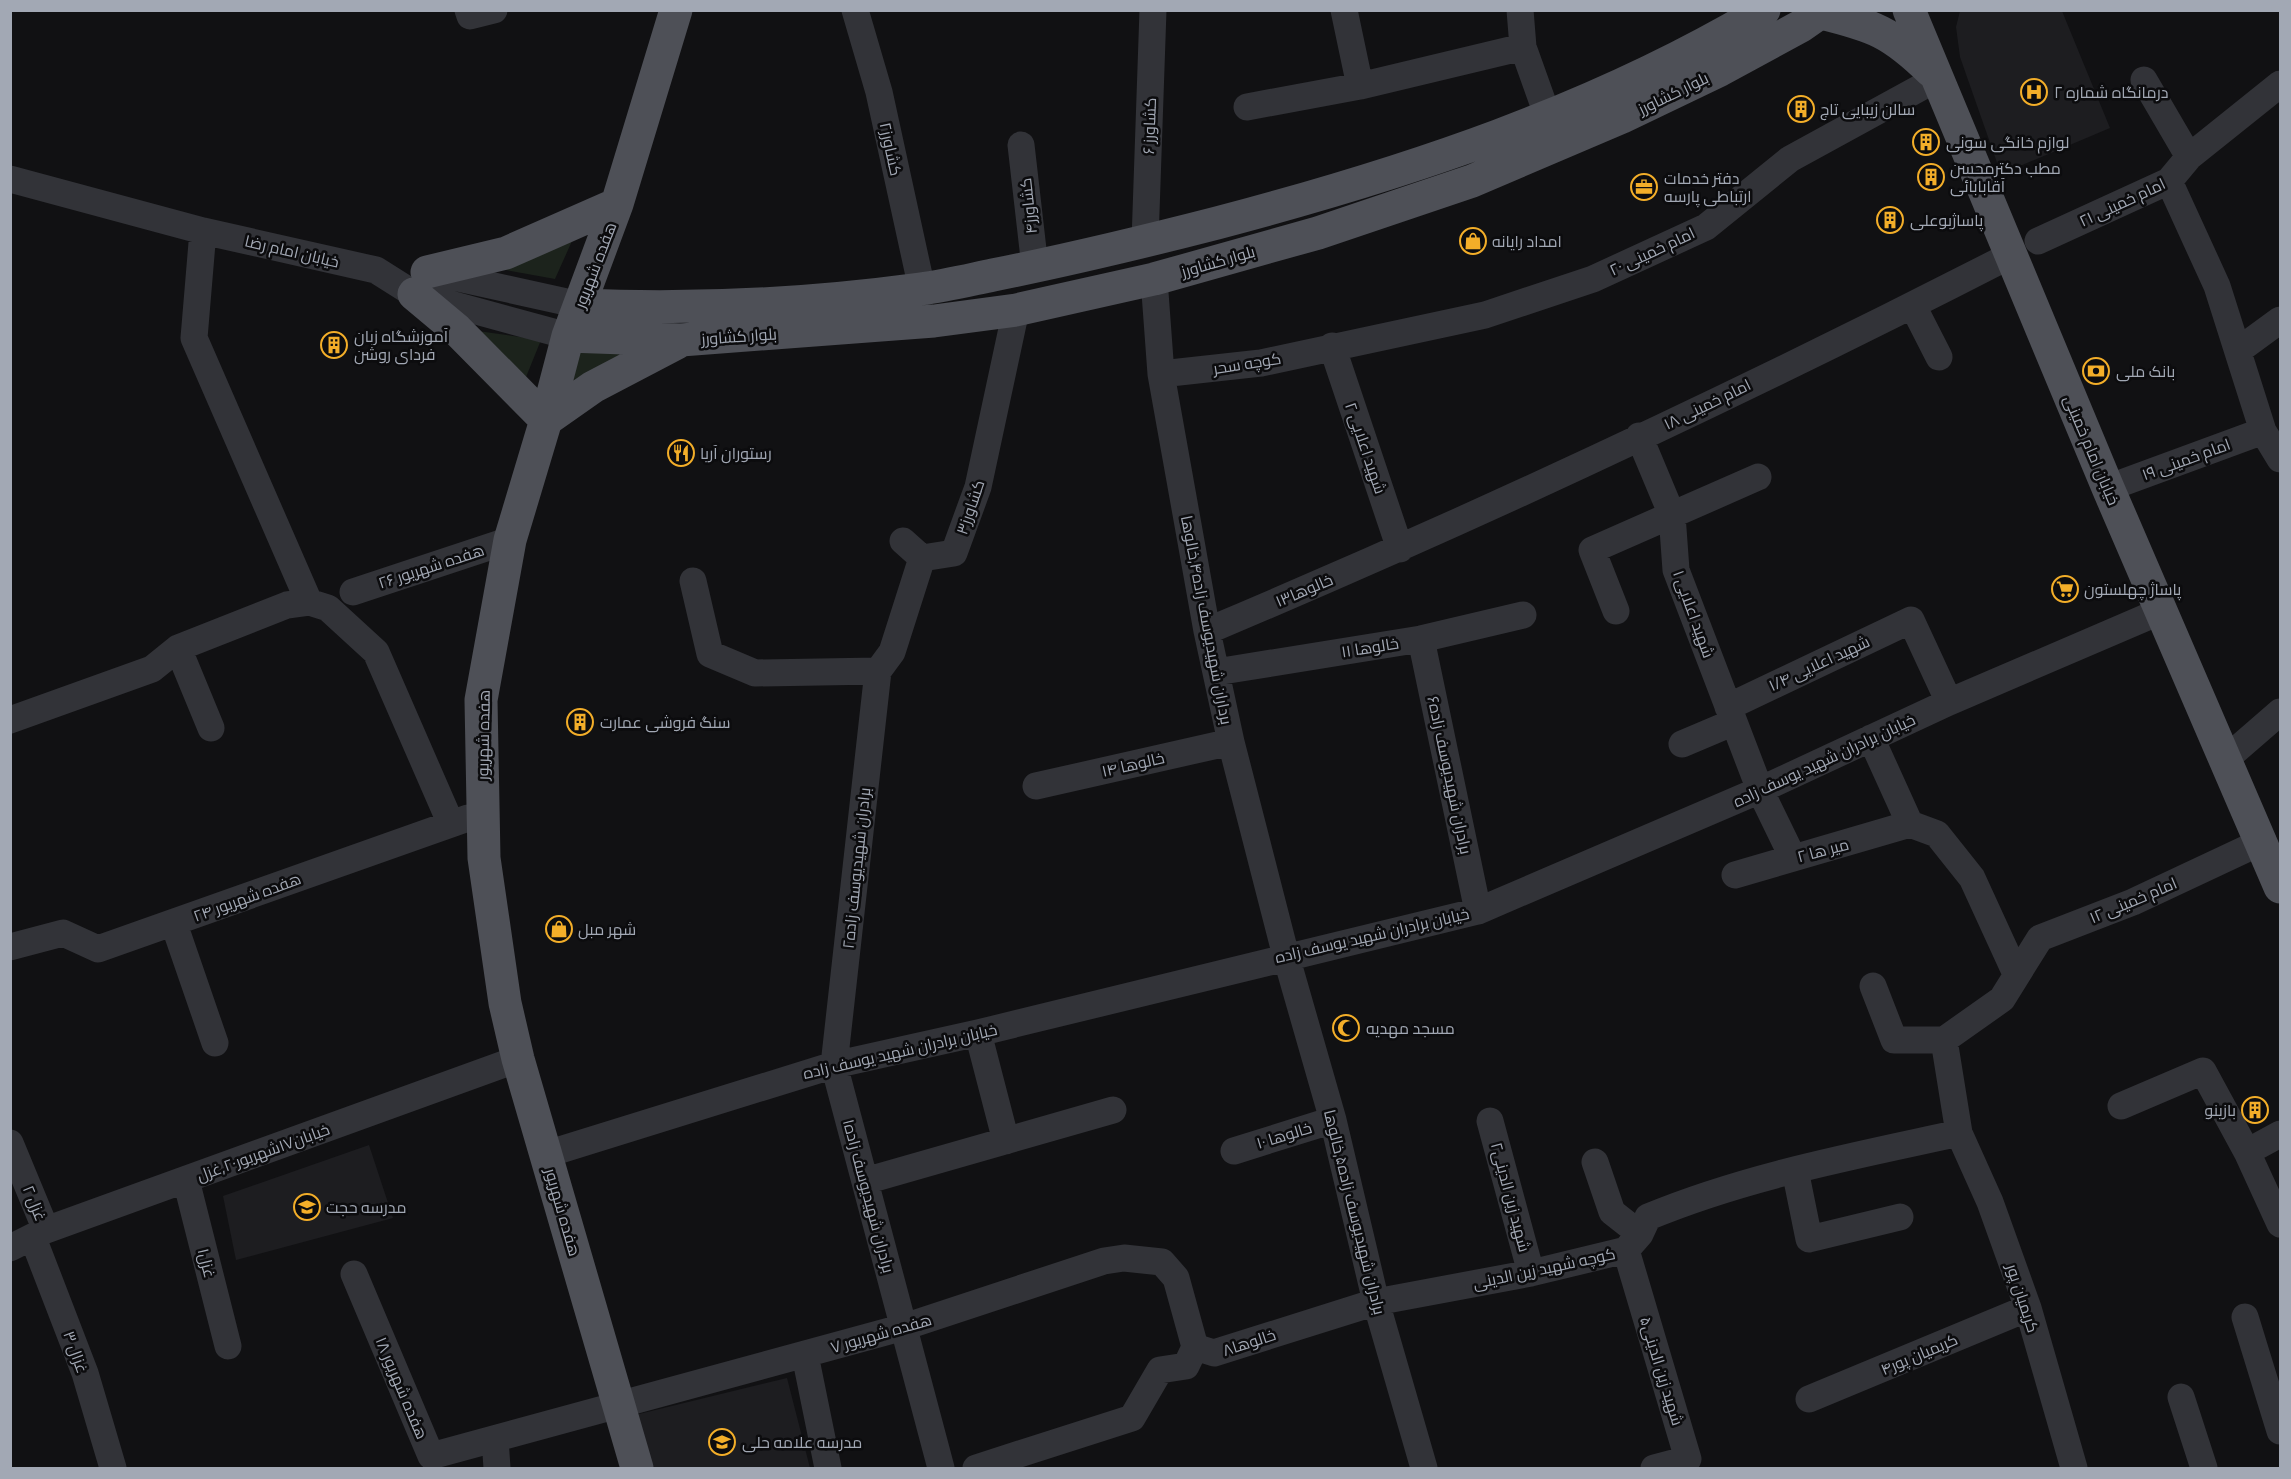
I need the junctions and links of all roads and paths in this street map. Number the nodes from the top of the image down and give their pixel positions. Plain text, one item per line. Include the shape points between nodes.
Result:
1 (468, 10) edge
2 (494, 10) edge
3 (676, 10) edge
4 (855, 10) edge
5 (1153, 10) edge
6 (1344, 10) edge
7 (1520, 10) edge
8 (1764, 10) edge
9 (1909, 10) edge
10 (1936, 10) edge
11 (1809, 15) edge
12 (1523, 47) junction
13 (1938, 78) junction
14 (2144, 80) dead end
15 (2280, 84) edge
16 (1360, 86) junction
17 (1247, 107) dead end
18 (1548, 117) junction
19 (1021, 145) dead end
20 (2189, 157) junction
21 (10, 179) edge
22 (2169, 182) junction
23 (617, 204) junction
24 (203, 231) junction
25 (1145, 241) junction
26 (2025, 248) junction
27 (596, 265) junction
28 (1035, 267) junction
29 (1154, 279) junction
30 (421, 283) junction
31 (922, 289) junction
32 (580, 304) junction
33 (1913, 306) junction
34 (656, 308) junction
35 (1016, 310) junction
36 (2280, 320) edge
37 (567, 336) junction
38 (671, 340) junction
39 (1332, 346) junction
40 (2239, 350) junction
41 (1939, 357) dead end
42 (1161, 375) junction
43 (546, 420) junction
44 (2263, 431) junction
45 (1640, 436) junction
46 (2280, 459) edge
47 (1758, 477) dead end
48 (2108, 488) junction
49 (1672, 515) junction
50 (510, 540) junction
51 (1400, 549) junction
52 (693, 581) dead end
53 (353, 591) dead end
54 (309, 602) junction
55 (1616, 610) dead end
56 (2161, 611) junction
57 (1523, 615) dead end
58 (1207, 631) junction
59 (1421, 639) junction
60 (178, 648) junction
61 (878, 671) junction
62 (1216, 672) junction
63 (1949, 702) junction
64 (2280, 712) edge
65 (1731, 714) junction
66 (10, 720) edge
67 (211, 728) dead end
68 (1871, 738) junction
69 (1231, 741) junction
70 (1682, 744) dead end
71 (2227, 758) junction
72 (1036, 786) dead end
73 (1760, 790) junction
74 (483, 813) junction
75 (451, 824) junction
76 (1910, 824) junction
77 (2263, 841) junction
78 (1793, 858) junction
79 (1735, 875) dead end
80 (2280, 887) edge
81 (1478, 910) junction
82 (174, 924) junction
83 (10, 947) edge
84 (1286, 956) junction
85 (2016, 974) junction
86 (1873, 986) dead end
87 (978, 1033) junction
88 (1944, 1040) junction
89 (215, 1043) dead end
90 (518, 1059) junction
91 (834, 1065) junction
92 (2121, 1106) dead end
93 (1113, 1110) dead end
94 (1333, 1120) junction
95 (1490, 1120) dead end
96 (1959, 1132) junction
97 (2280, 1134) edge
98 (1006, 1141) junction
99 (10, 1143) edge
100 (1234, 1151) dead end
101 (2247, 1152) junction
102 (547, 1154) junction
103 (1594, 1162) dead end
104 (1795, 1170) junction
105 (186, 1180) junction
106 (865, 1181) junction
107 (1900, 1217) dead end
108 (2280, 1224) edge
109 (30, 1238) edge
110 (1633, 1242) junction
111 (1532, 1272) junction
112 (354, 1274) dead end
113 (1376, 1302) junction
114 (2028, 1308) junction
115 (2245, 1317) dead end
116 (904, 1327) junction
117 (228, 1346) dead end
118 (1195, 1347) junction
119 (805, 1355) junction
120 (2181, 1396) dead end
121 (1809, 1400) dead end
122 (619, 1407) junction
123 (2280, 1431) edge
124 (495, 1439) junction
125 (2068, 1467) edge
126 (113, 1468) edge
127 (497, 1468) edge
128 (637, 1468) edge
129 (828, 1468) edge
130 (941, 1468) edge
131 (976, 1468) edge
132 (1424, 1468) edge
133 (1654, 1468) edge
134 (2204, 1468) edge

1 - 2 street via 470,16
3 - 23 main road, هفده شهریور
4 - 31 street, کشاورز۲ via 879,92
5 - 25 street, کشاورز ۶
6 - 16 street
7 - 12 street
8 - 18 main road, بلوار کشاورز via 1711,42
9 - 13 main road, خیابان امام خمینی
10 - 13 main road
11 - 13 main road via 1885,32
11 - 29 main road, بلوار کشاورز via 1720,70 1472,181 1318,233
12 - 16 street
12 - 18 street
13 - 26 main road, خیابان امام خمینی
13 - 39 street, امام خمینی ۲۰ via 1790,159 1706,226 1593,279 1485,315
14 - 20 street
15 - 20 street, امام خمینی ۲۱
16 - 17 street
18 - 25 main road, بلوار کشاورز via 1452,153 1308,199
19 - 28 street, کشاورز۴
20 - 22 street, امام خمینی ۲۱
21 - 24 street, خیابان امام رضا
22 - 26 street, امام خمینی ۲۱
22 - 40 street via 2217,286
23 - 27 main road, هفده شهریور
23 - 30 main road via 506,253
24 - 30 street, خیابان امام رضا
24 - 54 street via 194,338
25 - 28 main road, بلوار کشاورز
26 - 33 street, امام خمینی ۱۸
26 - 48 main road, خیابان امام خمینی
27 - 32 main road, هفده شهریور
27 - 34 main road
28 - 31 main road, بلوار کشاورز
29 - 35 main road, بلوار کشاورز
29 - 42 street, برداران شهیدیوسف زاده۴,خالوها
30 - 32 street
30 - 37 street, خیابان امام رضا
30 - 43 main road via 457,330
31 - 34 main road, بلوار کشاورز via 746,305
32 - 34 main road, بلوار کشاورز
32 - 37 main road, هفده شهریور
33 - 41 street
33 - 45 street, امام خمینی ۱۸
34 - 38 main road
35 - 38 main road, بلوار کشاورز via 934,321
35 - 61 street, کشاورز۳ via 978,487 958,542 954,552 913,550 892,652
36 - 40 street
37 - 38 main road, بلوار کشاورز
37 - 43 main road, هفده شهریور
38 - 43 main road
39 - 42 street, کوچه سحر via 1261,363
39 - 51 street, شهید اعلایی ۲
40 - 44 street
42 - 58 street, برداران شهیدیوسف زاده۴,خالوها
43 - 50 main road, هفده شهریور
44 - 46 street
44 - 48 street, امام خمینی ۱۹
45 - 49 street, شهید اعلایی ۱
45 - 51 street, امام خمینی ۱۸
47 - 49 street
48 - 56 main road, خیابان امام خمینی
49 - 55 street via 1592,550
49 - 65 street, شهید اعلایی ۱ via 1676,570
50 - 53 street, هفده شهریور ۲۶
50 - 74 main road, هفده شهریور via 481,700
51 - 58 street, خالوها۱۳
52 - 61 street via 710,654 755,673
54 - 60 street via 286,605
54 - 75 street via 328,608 376,652
56 - 63 street, خیابان برادران شهید یوسف زاده
56 - 71 main road, خیابان امام خمینی
57 - 59 street, خالوها ۱۱
58 - 62 street, برداران شهیدیوسف زاده۴,خالوها
59 - 62 street, خالوها ۱۱
59 - 81 street, برادران شهیدیوسف زاده۶
60 - 66 street via 152,669
60 - 67 street
61 - 91 street, برادران شهیدیوسف زاده۲
62 - 69 street, برداران شهیدیوسف زاده۴,خالوها
63 - 65 street, شهید اعلایی ۱/۴ via 1911,620
63 - 68 street, خیابان برادران شهید یوسف زاده
64 - 71 street
65 - 70 street, شهید اعلایی ۱/۴
65 - 73 street, شهید اعلایی ۱
68 - 73 street, خیابان برادران شهید یوسف زاده
68 - 76 street
69 - 72 street, خالوها ۱۴
69 - 84 street, برداران شهیدیوسف زاده۴,خالوها
71 - 77 main road, خیابان امام خمینی
73 - 78 street, شهید اعلایی ۱
73 - 81 street, خیابان برادران شهید یوسف زاده
74 - 75 street, هفده شهریور ۲۴
74 - 90 main road, هفده شهریور via 484,858
75 - 82 street, هفده شهریور ۲۴
76 - 78 street, میر ها ۲
76 - 85 street via 1937,834 1972,878
77 - 80 main road, خیابان امام خمینی
77 - 85 street, امام خمینی ۱۲ via 2133,902 2040,938
78 - 79 street, میر ها ۲
81 - 84 street, خیابان برادران شهید یوسف زاده
82 - 83 street, هفده شهریور ۲۴ via 98,949 63,933
82 - 89 street
84 - 87 street, خیابان برادران شهید یوسف زاده
84 - 94 street, برادران شهیدیوسف زاده۵,خالوها
85 - 88 street, امام خمینی ۱۲ via 2002,999
86 - 88 street via 1894,1040
87 - 91 street, خیابان برادران شهید یوسف زاده
87 - 98 street
88 - 96 street, کریمیان پور
90 - 102 main road, هفده شهریور
90 - 105 street, خیابان۱۷شهریور۲۰,غزل
91 - 102 street, خیابان برادران شهید یوسف زاده
91 - 106 street, برادران شهیدیوسف زاده۱
92 - 101 street via 2203,1071
93 - 98 street
94 - 100 street, خالوها ۱۰
94 - 113 street, برادران شهیدیوسف زاده۵,خالوها
95 - 111 street, شهید زین الدینی۲
96 - 104 street
96 - 114 street, کریمیان پور via 1990,1202
97 - 101 street
98 - 106 street
99 - 109 street, غزل ۲
101 - 108 street
102 - 122 main road, هفده شهریور
103 - 110 street via 1612,1212
104 - 107 street via 1809,1239
104 - 110 street via 1691,1200 1648,1217
105 - 109 street, خیابان۱۷شهریور۲۰,غزل
105 - 117 street, غزل۱
106 - 116 street, برادران شهیدیوسف زاده۱
109 - 126 street, غزال ۳ via 85,1373
110 - 111 street, کوچه شهید زین الدینی
110 - 133 street, شهید زین الدینی۵ via 1688,1459
111 - 113 street, کوچه شهید زین الدینی
112 - 124 street, هفده شهریور ۱۸ via 431,1456
113 - 118 street, خالوها۸ via 1214,1353
113 - 132 street, برادران شهیدیوسف زاده۵,خالوها
114 - 121 street, کریمیان پور۴
114 - 125 street, کریمیان پور
115 - 123 street
116 - 118 street, هفده شهریور ۷ via 1104,1261 1142,1260 1162,1262 1176,1278
116 - 119 street, هفده شهریور ۷
116 - 130 street, برادران شهیدیوسف زاده۱
118 - 131 street via 1186,1366 1160,1370 1132,1418
119 - 122 street, هفده شهریور ۷
119 - 129 street
120 - 134 street
122 - 124 street, هفده شهریور ۱۸
122 - 128 main road, هفده شهریور
124 - 127 street

